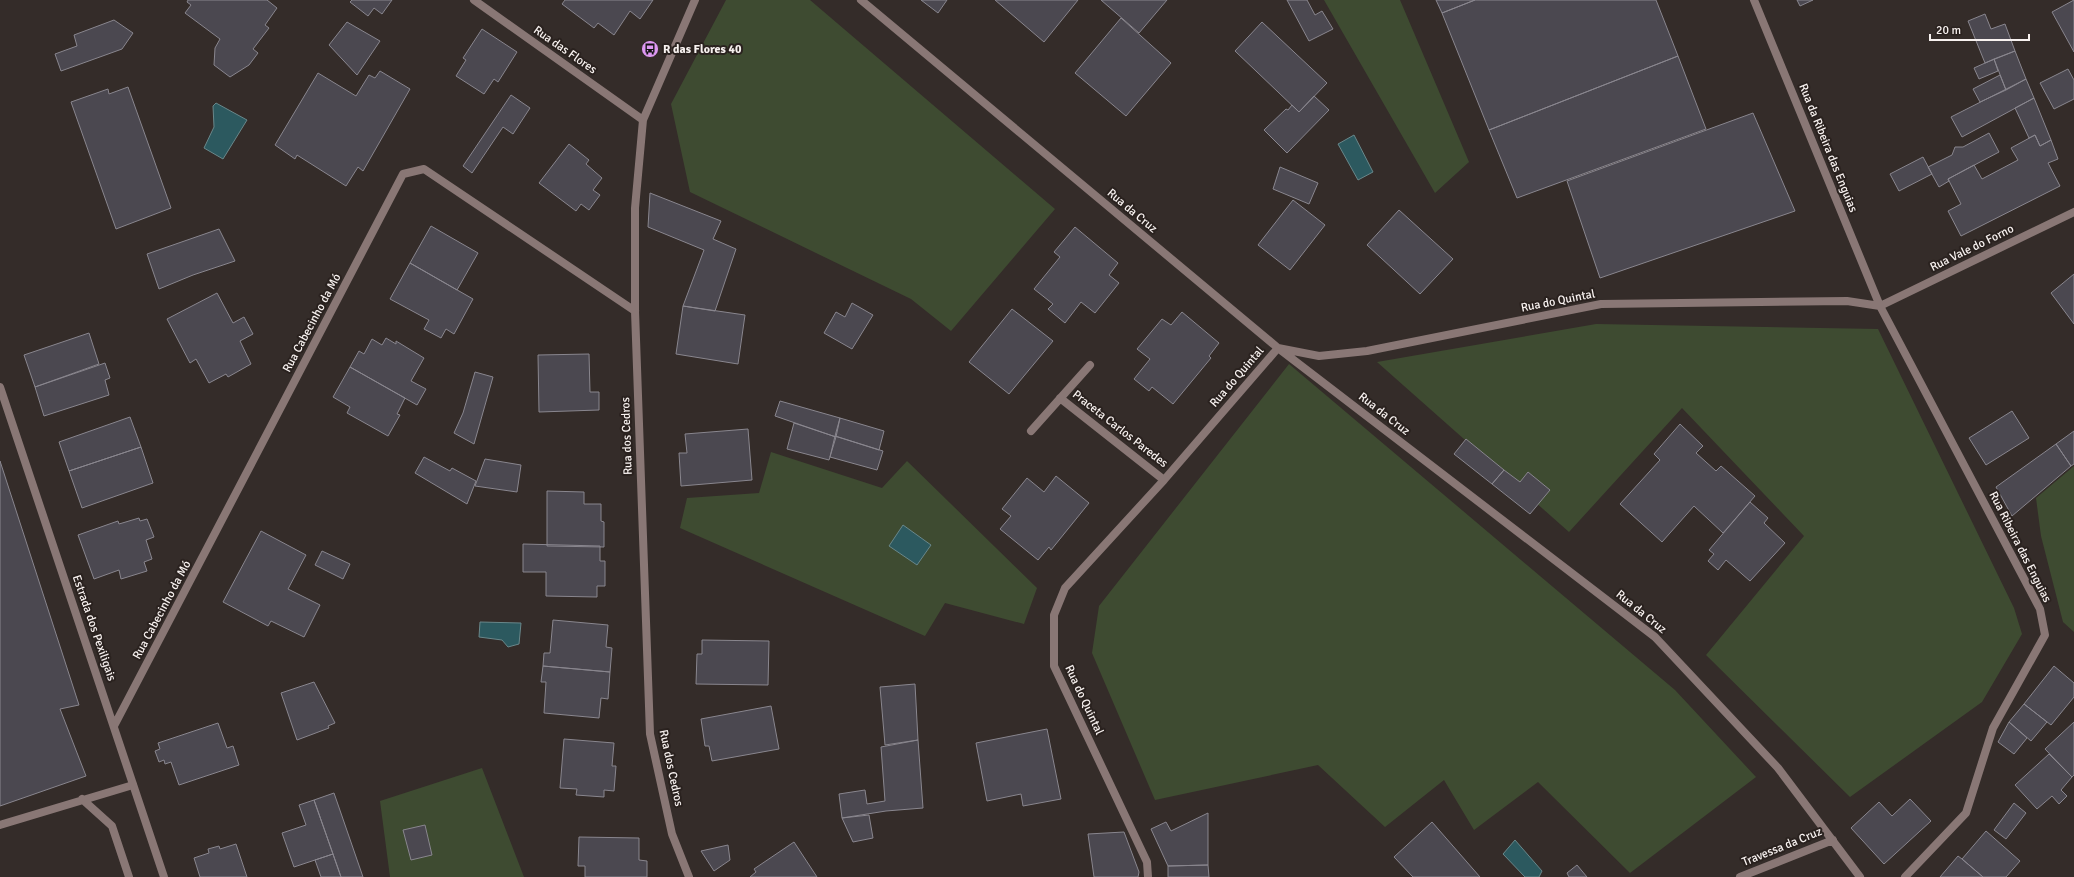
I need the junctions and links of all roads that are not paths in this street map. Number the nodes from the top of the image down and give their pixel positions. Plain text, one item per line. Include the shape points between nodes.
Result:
1 (474, 0) edge
2 (695, 0) edge
3 (861, 0) edge
4 (1754, 0) edge
5 (643, 120) junction
6 (2074, 212) edge
7 (1880, 306) junction
8 (635, 311) junction
9 (1278, 348) junction
10 (1090, 365) dead end
11 (0, 387) edge
12 (1060, 398) junction
13 (1031, 431) dead end
14 (1164, 480) junction
15 (114, 726) junction
16 (133, 785) junction
17 (82, 799) junction
18 (0, 825) edge
19 (1833, 840) junction
20 (129, 877) edge
21 (164, 877) edge
22 (689, 877) edge
23 (1148, 877) edge
24 (1740, 877) edge
25 (1860, 877) edge
26 (1905, 877) edge

1 - 5 street, Rua das Flores
2 - 5 street, Rua dos Cedros
3 - 9 street, Rua da Cruz
4 - 7 street, Rua da Ribeira das Enguias
5 - 8 street, Rua dos Cedros via 635,208
6 - 7 street, Rua Vale do Forno
7 - 9 street, Rua do Quintal via 1847,301 1601,304 1366,351 1319,356
7 - 26 street, Rua Ribeira das Enguias via 2040,609 2045,635 1993,728 1966,813
8 - 15 street, Rua Cabecinho da Mó via 424,169 403,174
8 - 22 street, Rua dos Cedros via 650,734 672,834
9 - 14 street, Rua do Quintal
9 - 19 street, Rua da Cruz via 1655,637 1778,768
10 - 12 street, Praceta Carlos Paredes
11 - 15 street, Estrada dos Pexiligais
12 - 13 street, Praceta Carlos Paredes
12 - 14 street, Praceta Carlos Paredes
14 - 23 street, Rua do Quintal via 1065,588 1054,615 1054,666 1147,862
15 - 16 street, Estrada dos Pexiligais
16 - 17 street
16 - 21 street, Estrada dos Pexiligais
17 - 18 street
17 - 20 street via 112,826
19 - 24 street, Travessa da Cruz
19 - 25 street, Rua da Cruz

